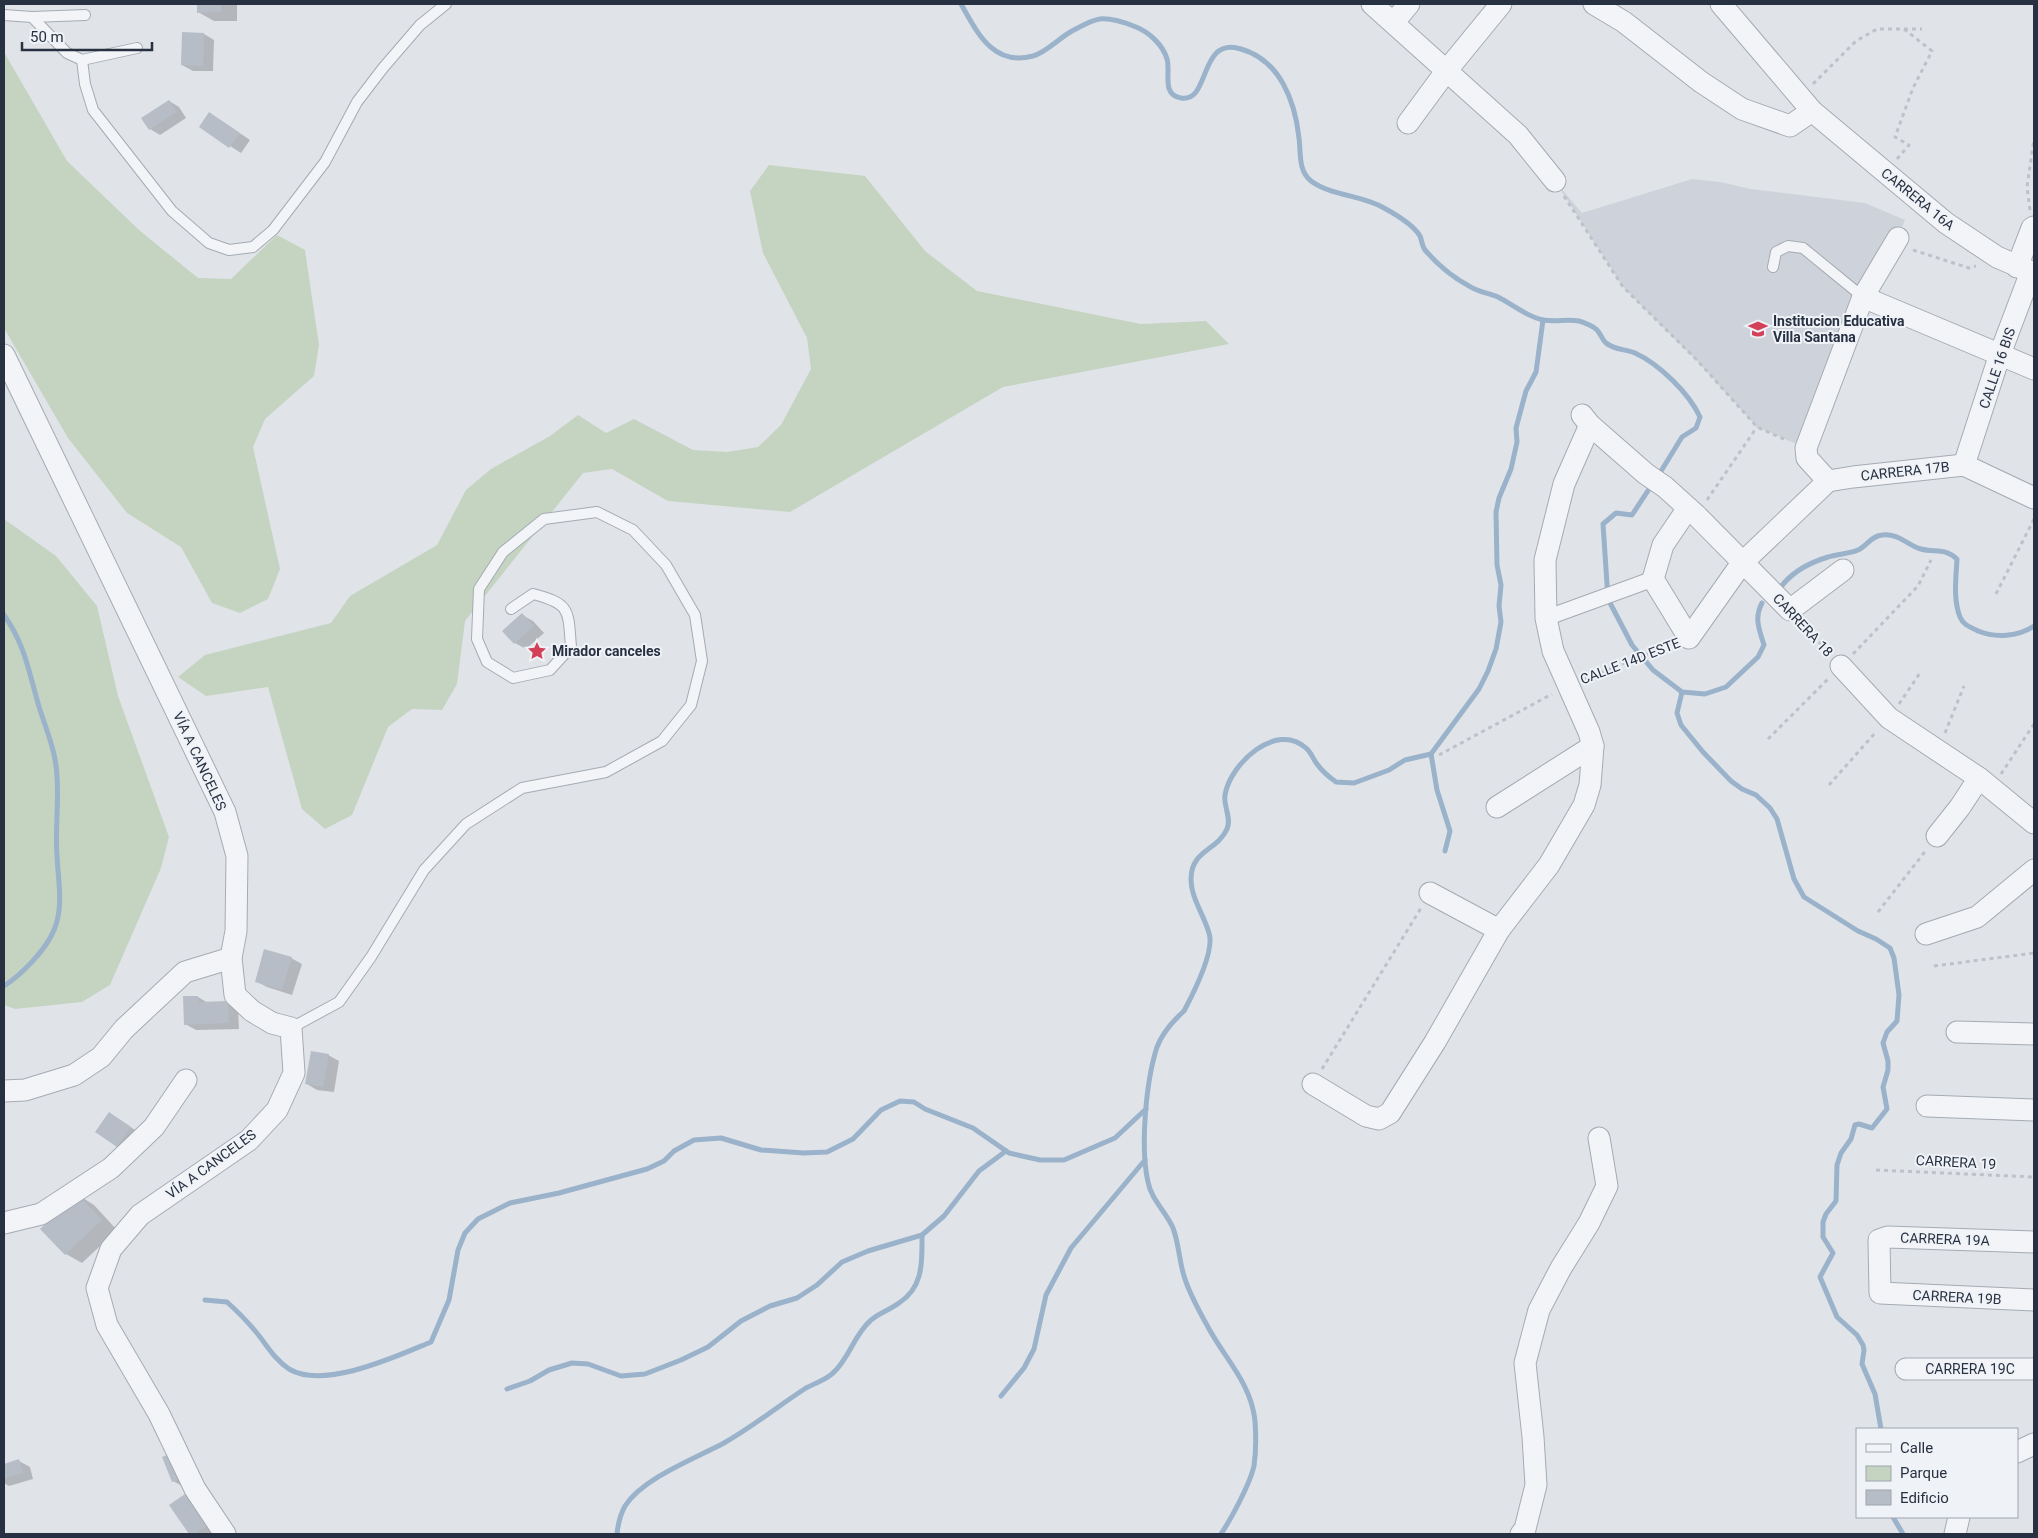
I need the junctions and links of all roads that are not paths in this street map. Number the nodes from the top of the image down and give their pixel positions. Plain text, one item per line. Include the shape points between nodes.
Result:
1 (446, 4) edge
2 (1372, 4) edge
3 (1409, 4) edge
4 (1501, 4) edge
5 (1594, 4) edge
6 (1721, 4) edge
7 (4, 14) edge
8 (85, 14) dead end
9 (32, 16) junction
10 (1394, 22) junction
11 (137, 48) dead end
12 (82, 60) junction
13 (1447, 70) junction
14 (1806, 104) junction
15 (1408, 123) dead end
16 (1555, 181) road end
17 (2033, 228) edge
18 (1897, 241) road end
19 (1773, 267) dead end
20 (2028, 271) edge
21 (1863, 298) junction
22 (2000, 354) junction
23 (4, 355) edge
24 (2034, 369) edge
25 (1964, 465) junction
26 (1828, 481) junction
27 (2034, 498) edge
28 (1692, 511) junction
29 (1742, 563) junction
30 (1843, 570) dead end
31 (1653, 580) junction
32 (511, 610) dead end
33 (1546, 618) junction
34 (1841, 666) road end
35 (1593, 746) junction
36 (1985, 784) junction
37 (1497, 807) dead end
38 (2034, 823) edge
39 (1937, 836) road end
40 (2034, 870) edge
41 (1430, 893) road end
42 (1498, 930) junction
43 (1926, 934) dead end
44 (231, 958) junction
45 (291, 1028) junction
46 (1958, 1032) dead end
47 (2034, 1034) edge
48 (186, 1080) dead end
49 (1313, 1084) road end
50 (4, 1091) edge
51 (1927, 1106) dead end
52 (2034, 1110) edge
53 (1599, 1138) dead end
54 (4, 1223) edge
55 (2034, 1242) edge
56 (1880, 1293) joint
57 (2034, 1300) edge
58 (2034, 1368) edge
59 (1906, 1370) dead end
60 (2034, 1444) edge
61 (2018, 1452) edge
62 (1959, 1518) edge
63 (225, 1534) edge
64 (1521, 1534) edge
65 (1955, 1534) edge

1 - 12 lane via 420,25 383,68 357,102 325,162 273,230 253,247 229,250 209,243 172,211 93,110
2 - 10 street
3 - 10 street
4 - 13 street
5 - 14 street via 1624,22 1701,82 1742,109 1790,126
6 - 14 street, CARRERA 16A
7 - 9 lane
8 - 9 lane
9 - 12 lane via 67,53
10 - 13 street
11 - 12 lane
13 - 15 street
13 - 16 street via 1518,135
14 - 20 street, CARRERA 16A via 1946,223 1997,257
17 - 20 street, CALLE 16 BIS
18 - 21 street
19 - 21 lane via 1776,252 1788,246 1803,248
20 - 22 street, CALLE 16 BIS
21 - 22 street
21 - 26 street via 1806,448 1808,458
22 - 24 street
22 - 25 street, CALLE 16 BIS
23 - 44 street, VÍA A CANCELES via 225,812 237,856 236,931
25 - 26 street, CARRERA 17B
25 - 27 street, CARRERA 17B
26 - 29 street, CALLE 14D ESTE
28 - 29 street, CARRERA 18
28 - 31 street via 1663,545
28 - 33 street, CARRERA 18 via 1586,420 1564,484 1545,560
29 - 30 street, CARRERA 18 via 1790,610
29 - 31 street, CALLE 14D ESTE via 1689,638
31 - 33 street
32 - 45 lane via 533,594 556,600 568,614 570,647 550,670 513,678 487,662 478,639 479,589 503,552 544,519 597,512 633,530 666,565 694,615 702,661 691,705 662,741 606,772 522,788 466,824 424,870 371,958 339,1002
33 - 35 street via 1553,651
34 - 36 street, CARRERA 18 via 1889,718
35 - 37 street
35 - 42 street via 1590,785 1584,804 1549,865
36 - 38 street, CARRERA 18
36 - 39 street
40 - 43 street via 1977,917
41 - 42 street
42 - 49 street via 1435,1042 1390,1113 1380,1119 1366,1116
44 - 45 street, VÍA A CANCELES via 235,995 272,1023
44 - 50 street via 185,972 124,1029 101,1057 74,1075 25,1090
45 - 63 street, VÍA A CANCELES via 294,1073 278,1110 249,1140 140,1215 111,1249 97,1288 107,1325 159,1414 195,1489
46 - 47 street
48 - 54 street via 154,1128 111,1168 41,1214
51 - 52 street
53 - 64 street via 1607,1186 1539,1310 1524,1362 1536,1485
55 - 56 street, CARRERA 19A via 1882,1237 1879,1240
56 - 57 street, CARRERA 19B
58 - 59 street, CARRERA 19C
60 - 61 street
62 - 65 street

